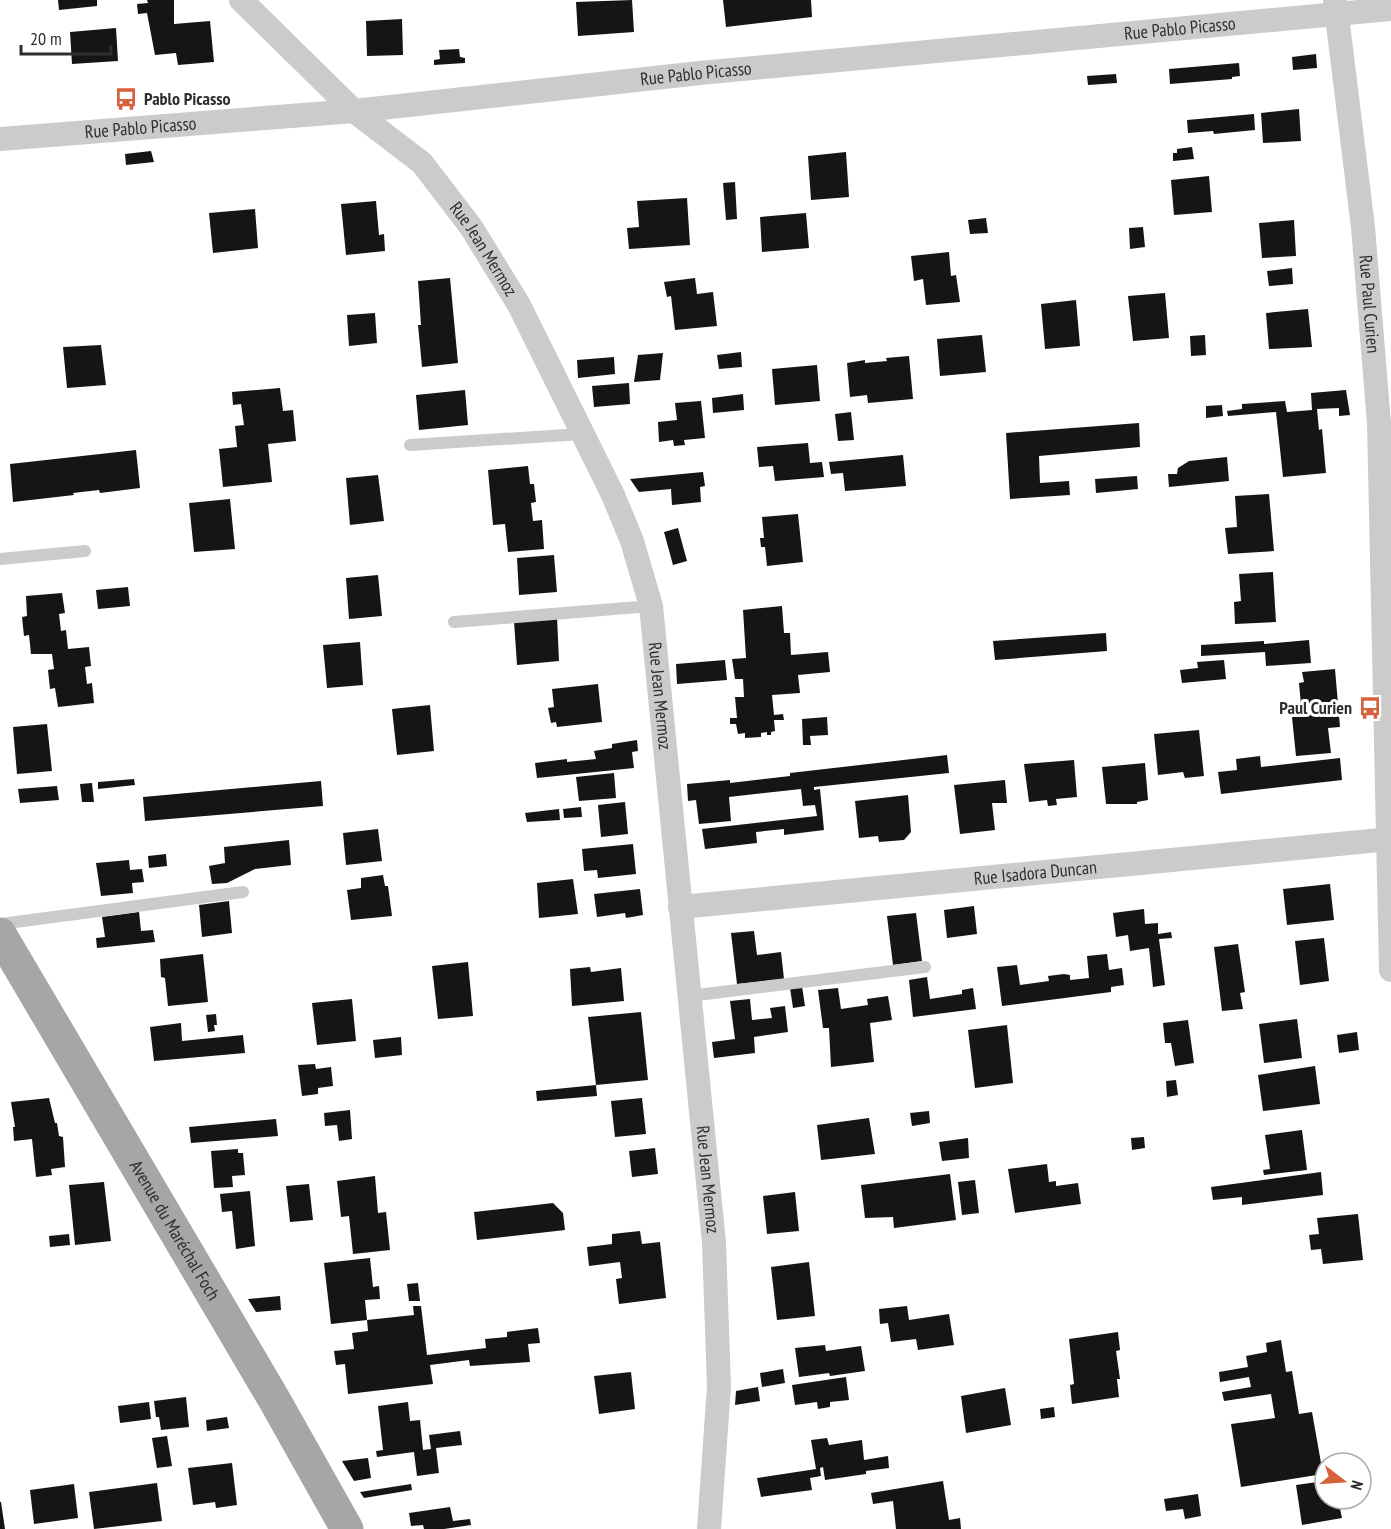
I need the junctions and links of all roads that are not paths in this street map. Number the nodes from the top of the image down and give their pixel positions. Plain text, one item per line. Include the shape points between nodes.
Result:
1 (241, 0) edge
2 (1336, 7) edge
3 (1391, 9) edge
4 (354, 111) junction
5 (0, 139) edge
6 (1384, 412) edge
7 (582, 434) junction
8 (410, 446) dead end
9 (85, 551) dead end
10 (0, 559) edge
11 (651, 606) junction
12 (454, 622) dead end
13 (1389, 839) edge
14 (243, 892) dead end
15 (680, 907) junction
16 (0, 924) edge
17 (4, 953) edge
18 (925, 967) dead end
19 (1391, 970) edge
20 (689, 996) junction
21 (347, 1529) edge
22 (709, 1529) edge

1 - 4 street, Rue Jean Mermoz
2 - 3 street, Rue Pablo Picasso
2 - 4 street, Rue Pablo Picasso
2 - 6 street, Rue Paul Curien
4 - 5 street, Rue Pablo Picasso
4 - 7 street, Rue Jean Mermoz via 422,163 471,227 519,305
6 - 13 street, Rue Paul Curien
7 - 8 lane
7 - 11 street, Rue Jean Mermoz via 632,541
9 - 10 lane
11 - 12 lane
11 - 15 street, Rue Jean Mermoz
13 - 15 street, Rue Isadora Duncan
13 - 19 street, Rue Paul Curien
14 - 16 lane
15 - 20 street, Rue Jean Mermoz
17 - 21 main road, Avenue du Maréchal Foch via 275,1401
18 - 20 lane
20 - 22 street, Rue Jean Mermoz via 714,1243 719,1386

